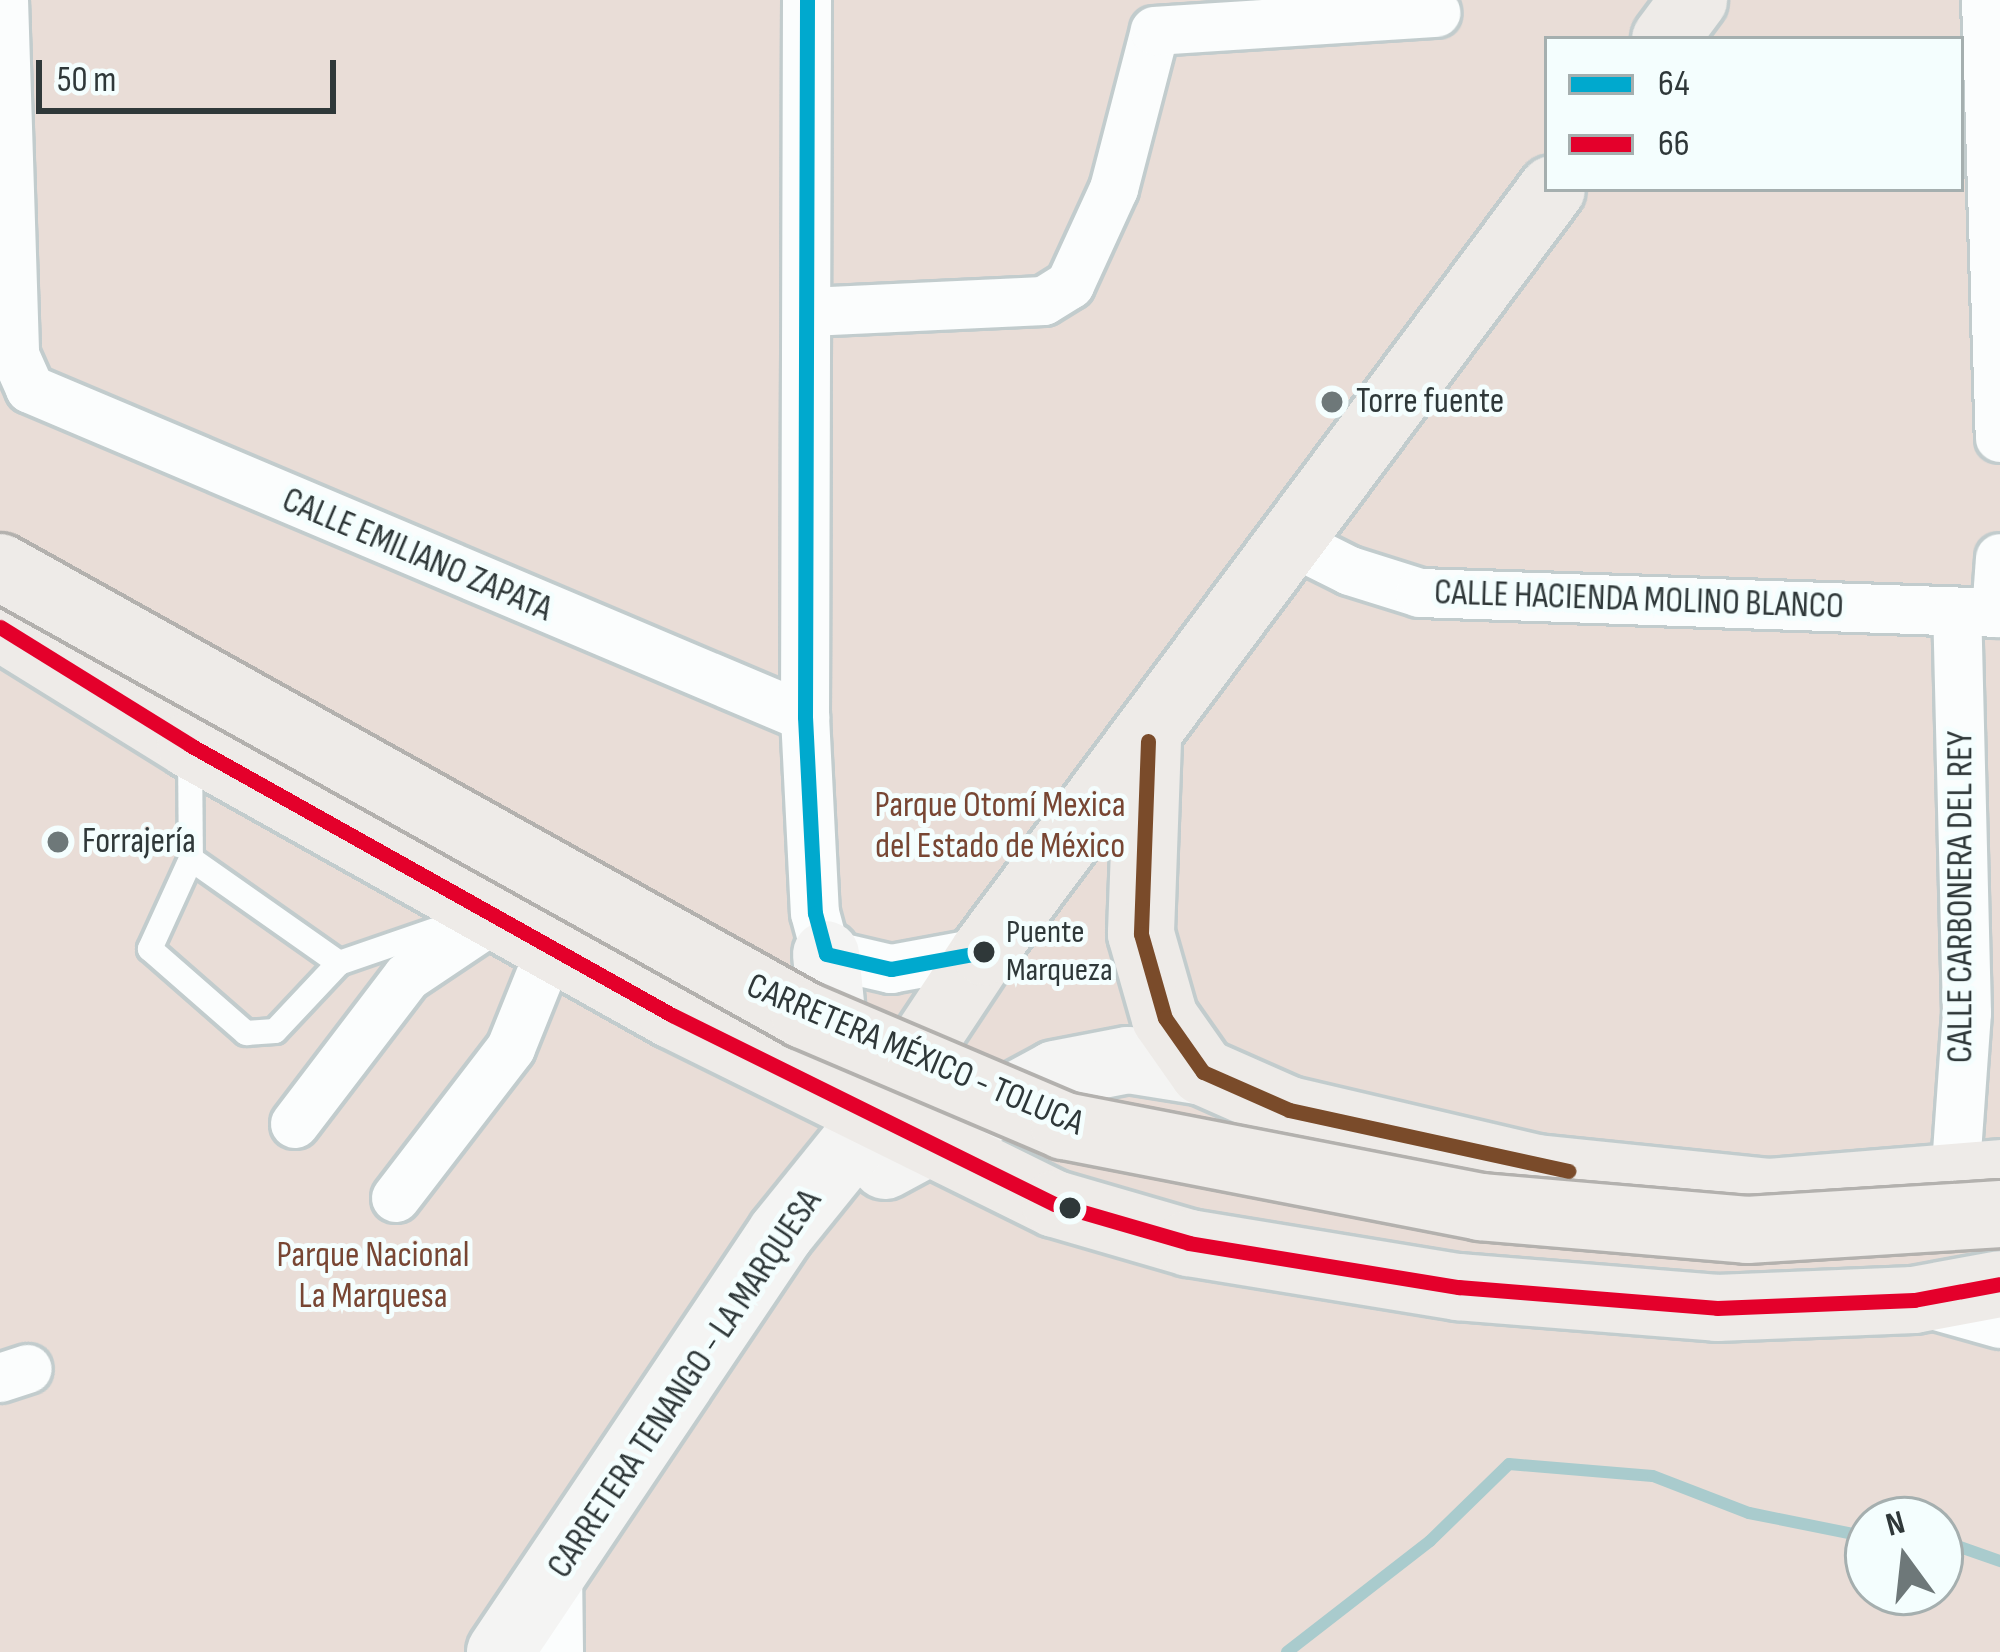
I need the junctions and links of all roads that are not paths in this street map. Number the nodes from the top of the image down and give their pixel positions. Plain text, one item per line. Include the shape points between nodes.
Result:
1 (4, 0) edge
2 (807, 0) edge
3 (1694, 0) edge
4 (1986, 0) edge
5 (1436, 13) dead end
6 (1666, 36) edge
7 (1550, 192) edge
8 (809, 312) junction
9 (2000, 438) edge
10 (1288, 540) junction
11 (2000, 558) edge
12 (0, 567) edge
13 (1984, 613) edge
14 (0, 627) edge
15 (805, 717) junction
16 (1148, 741) junction
17 (190, 745) junction
18 (191, 859) junction
19 (513, 924) junction
20 (984, 952) junction
21 (826, 954) junction
22 (339, 963) junction
23 (1203, 1072) junction
24 (873, 1117) junction
25 (295, 1124) dead end
26 (1985, 1189) edge
27 (396, 1198) dead end
28 (2000, 1284) edge
29 (1914, 1300) junction
30 (2000, 1324) edge
31 (558, 1569) junction
32 (500, 1652) edge
33 (560, 1652) edge

1 - 15 street, CALLE EMILIANO ZAPATA via 16,356 30,388
2 - 8 street
3 - 6 main road
4 - 9 street
5 - 8 street via 1155,31 1114,189 1070,285 1044,301
7 - 10 main road
8 - 15 street
10 - 13 street, CALLE HACIENDA MOLINO BLANCO via 1350,572 1420,592
10 - 16 main road
11 - 13 street, CALLE CARBONERA DEL REY
12 - 26 main road, CARRETERA MÉXICO - TOLUCA, bridge via 804,1015 1064,1126 1480,1208 1747,1230
13 - 26 street, CALLE CARBONERA DEL REY via 1967,1013
14 - 17 main road
15 - 21 street via 815,913
16 - 20 main road
16 - 23 main road via 1141,934 1166,1018
17 - 18 lane
17 - 19 main road
18 - 22 lane
18 - 22 lane via 150,949 246,1033 275,1031
19 - 22 lane
19 - 24 main road
19 - 25 street via 407,977
19 - 27 street via 511,1048
20 - 21 street via 890,969
20 - 24 main road
21 - 24 main road via 832,1013
23 - 24 main road via 1128,1060
23 - 26 main road via 1289,1110 1538,1168 1770,1192
24 - 29 main road via 1055,1204 1189,1243 1458,1287 1717,1308
24 - 31 main road, CARRETERA TENANGO - LA MARQUESA via 781,1233
28 - 29 main road
29 - 30 street
31 - 32 main road, CARRETERA TENANGO - LA MARQUESA
31 - 33 street

